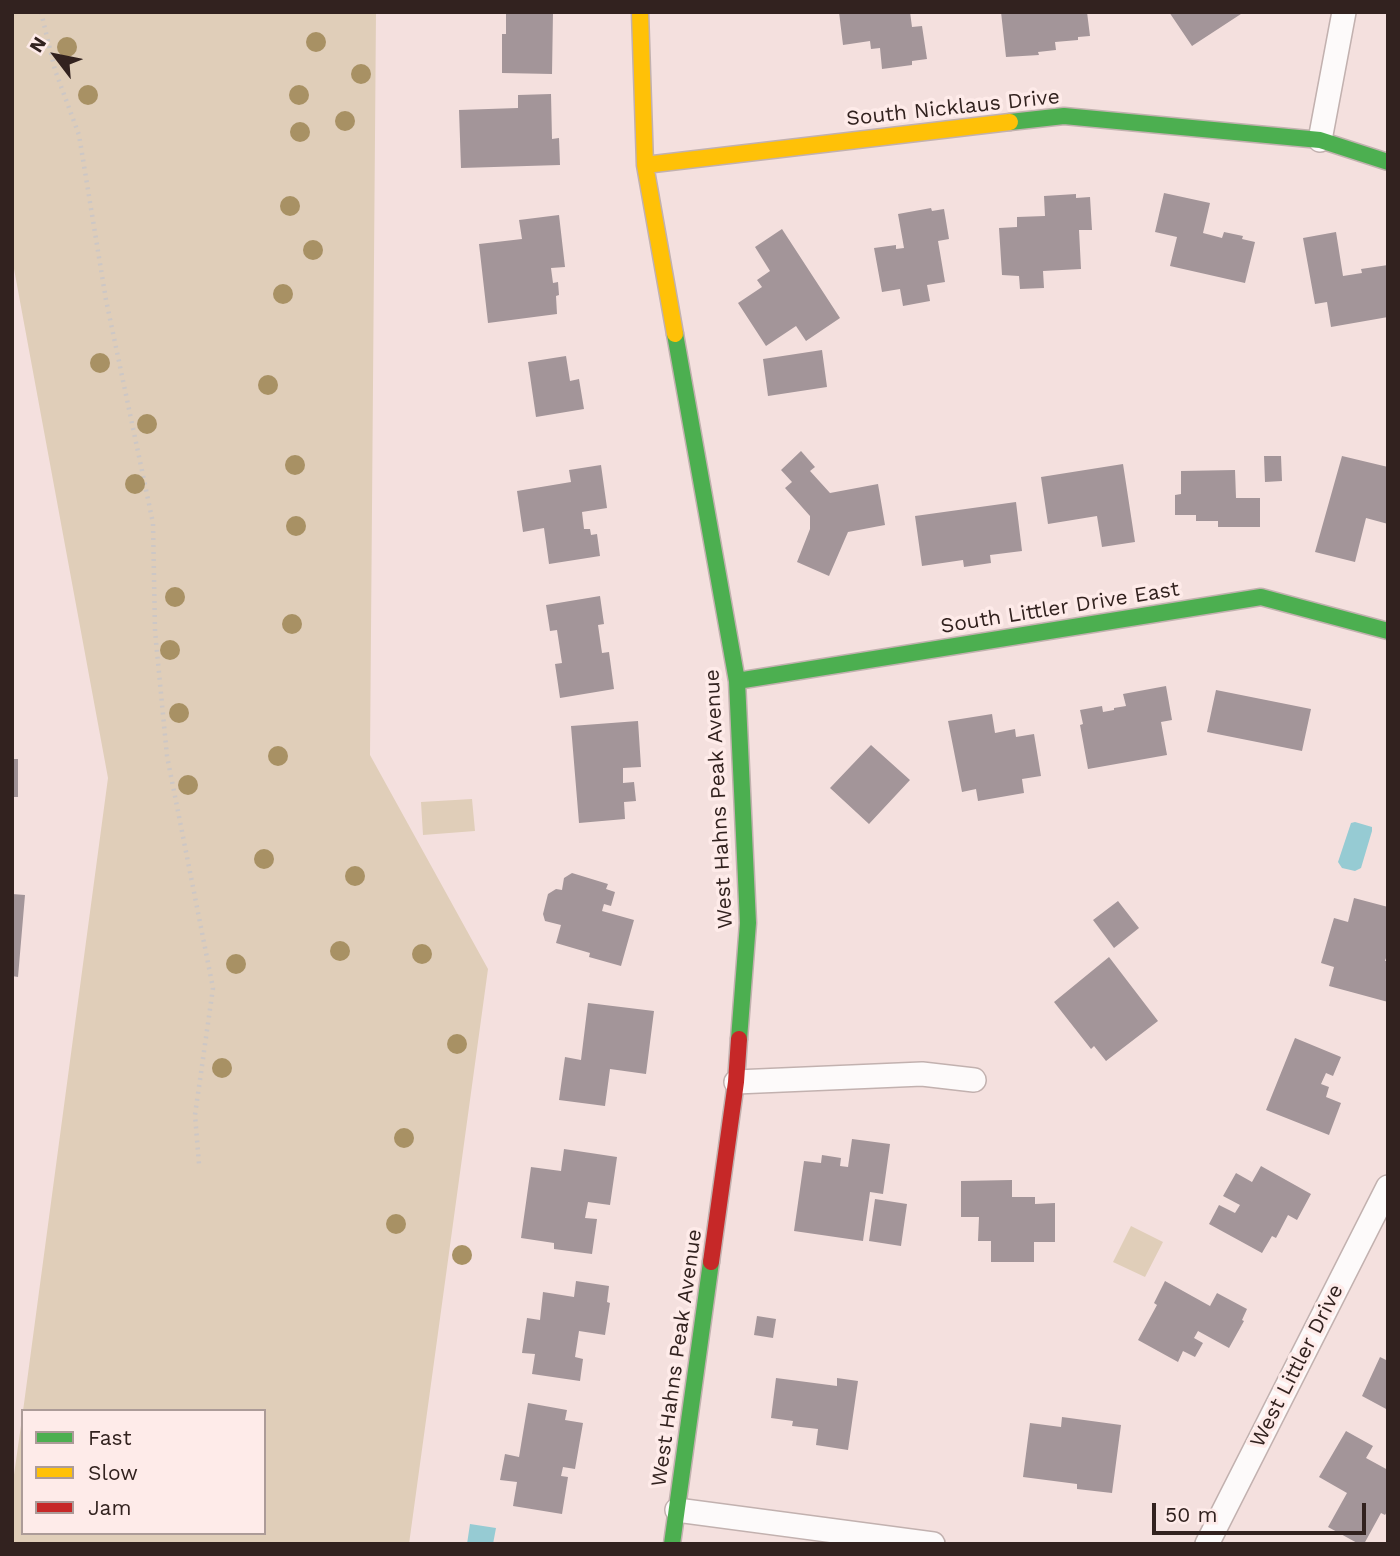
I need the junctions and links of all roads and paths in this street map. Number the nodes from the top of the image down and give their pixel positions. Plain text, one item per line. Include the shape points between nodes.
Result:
1 (41, 12) edge
2 (640, 12) edge
3 (1344, 12) edge
4 (1320, 140) junction
5 (1388, 162) edge
6 (645, 165) junction
7 (1388, 632) edge
8 (737, 681) junction
9 (974, 1080) dead end
10 (736, 1082) junction
11 (199, 1164) dead end
12 (1388, 1187) edge
13 (677, 1510) junction
14 (672, 1544) edge
15 (933, 1544) edge
16 (1207, 1544) edge

1 - 11 path via 55,70 79,135 106,300 153,523 155,631 167,756 213,988 195,1115
2 - 6 street, West Hahns Peak Avenue
3 - 4 street
4 - 5 street, South Nicklaus Drive
4 - 6 street, South Nicklaus Drive via 1064,116
6 - 8 street, West Hahns Peak Avenue
7 - 8 street, South Littler Drive East via 1261,597
8 - 10 street, West Hahns Peak Avenue via 748,923
9 - 10 street via 922,1074
10 - 13 street, West Hahns Peak Avenue
12 - 16 street, West Littler Drive
13 - 14 street, West Hahns Peak Avenue
13 - 15 street

